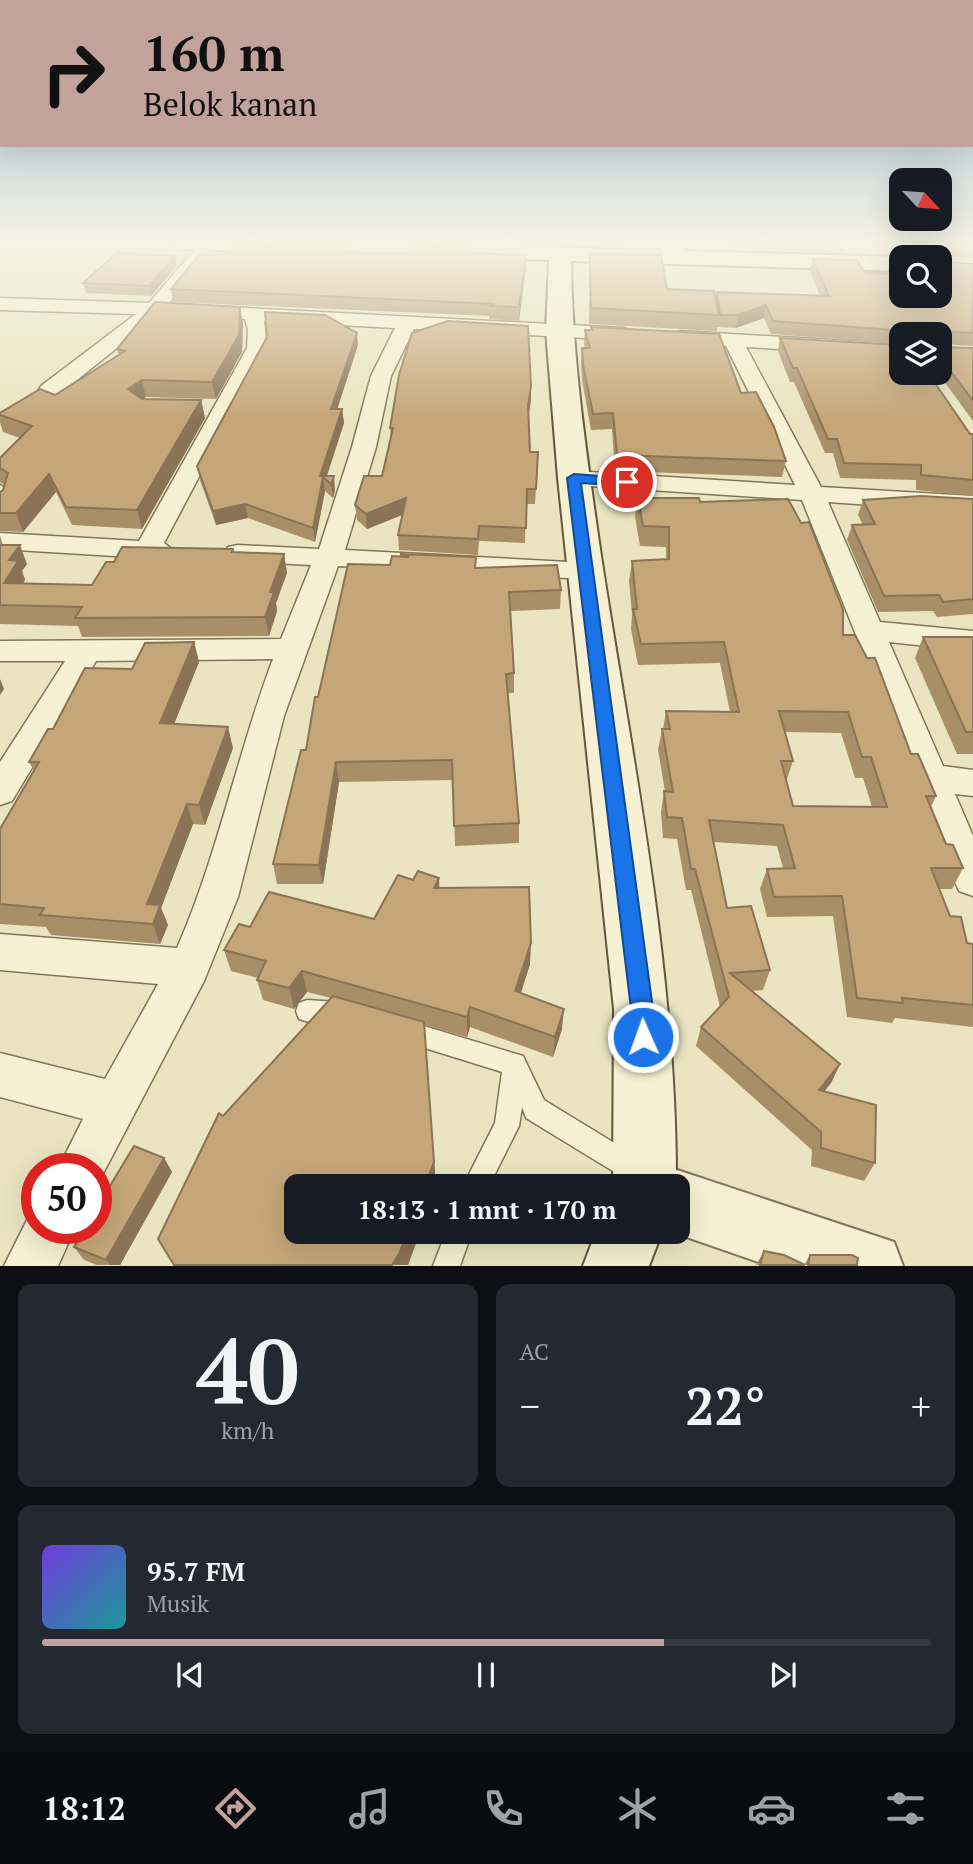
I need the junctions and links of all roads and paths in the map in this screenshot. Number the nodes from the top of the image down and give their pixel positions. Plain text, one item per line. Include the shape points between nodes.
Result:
1 (159, 302) edge
2 (550, 302) edge
3 (0, 304) edge
4 (153, 309) junction
5 (253, 315) junction
6 (407, 322) junction
7 (559, 331) junction
8 (639, 335) edge
9 (666, 337) edge
10 (733, 340) junction
11 (889, 349) edge
12 (49, 391) edge
13 (194, 408) edge
14 (221, 409) junction
15 (574, 478) junction
16 (0, 489) edge
17 (812, 494) junction
18 (973, 504) edge
19 (0, 508) edge
20 (0, 541) edge
21 (147, 550) junction
22 (330, 556) junction
23 (587, 571) junction
24 (867, 630) junction
25 (973, 641) edge
26 (292, 649) junction
27 (0, 651) edge
28 (86, 652) junction
29 (929, 778) junction
30 (973, 783) edge
31 (0, 790) edge
32 (973, 880) edge
33 (0, 952) edge
34 (189, 968) junction
35 (307, 1011) dead end
36 (358, 1018) edge
37 (384, 1026) edge
38 (515, 1064) junction
39 (0, 1075) edge
40 (117, 1105) junction
41 (91, 1153) edge
42 (482, 1174) edge
43 (617, 1174) edge
44 (648, 1174) edge
45 (690, 1211) edge
46 (41, 1244) edge
47 (454, 1244) edge
48 (626, 1244) edge
49 (30, 1265) edge
50 (446, 1265) edge
51 (616, 1265) edge
52 (870, 1265) edge

1 - 4 street
2 - 7 main road
3 - 4 street
4 - 5 street
4 - 12 street
5 - 6 street
5 - 14 street via 257,348
6 - 7 street
6 - 22 street via 381,376
7 - 8 street
7 - 15 main road
9 - 10 street
10 - 11 street
10 - 17 street
13 - 14 street
14 - 21 street
15 - 17 street
15 - 23 main road
16 - 19 lane via 6,499
17 - 18 street
17 - 24 street
20 - 21 street
21 - 22 street
22 - 23 street
22 - 26 street
23 - 44 main road via 642,1009
24 - 25 street
24 - 29 street
26 - 28 street
26 - 34 street via 268,716 219,897
27 - 28 street
28 - 31 street
29 - 30 street
29 - 32 street
33 - 34 street
34 - 40 street
35 - 36 lane
37 - 38 lane
38 - 42 lane via 507,1126
38 - 43 lane via 535,1109
39 - 40 street
40 - 41 street
45 - 52 main road
46 - 49 street
47 - 50 lane
48 - 51 main road

